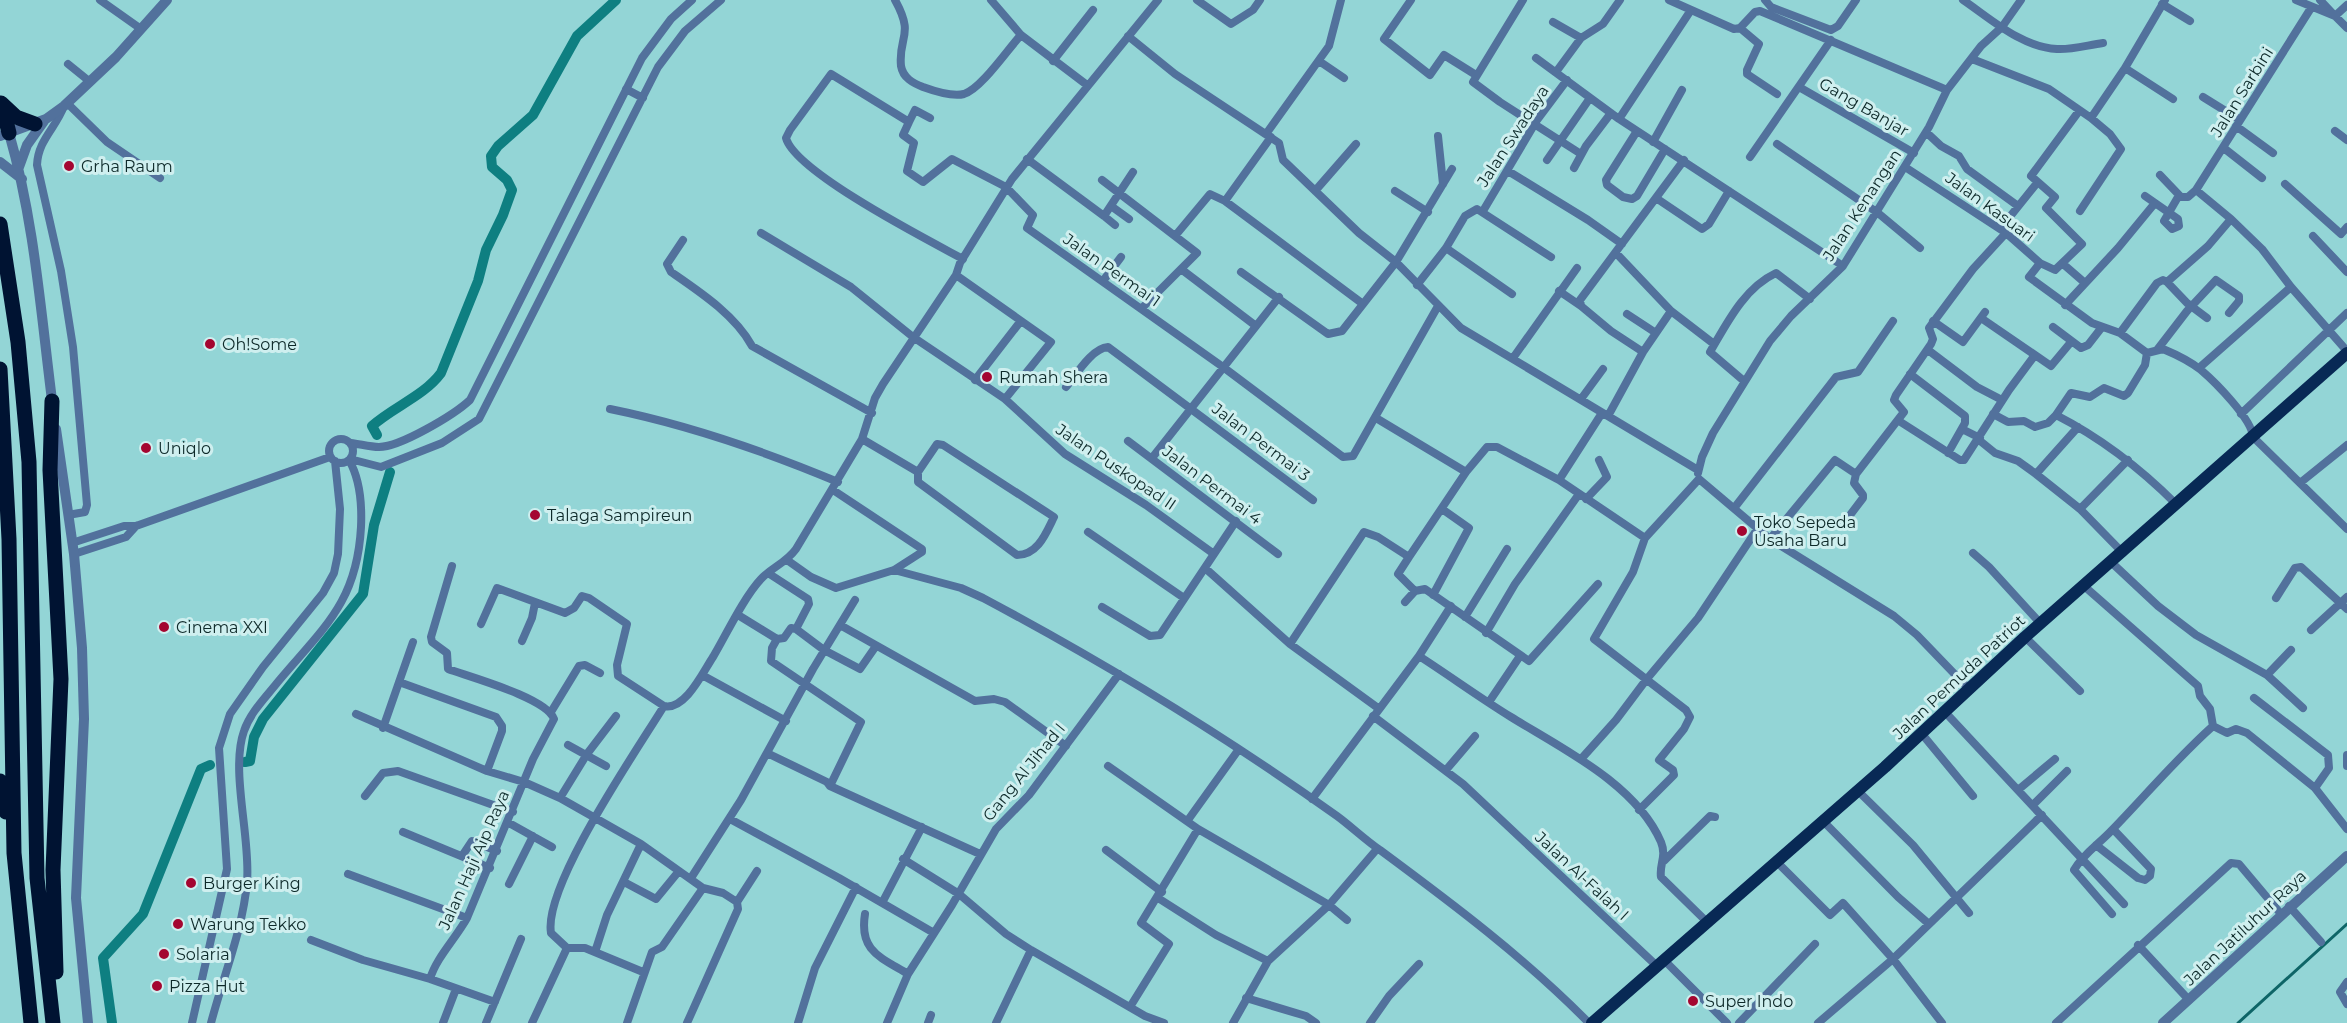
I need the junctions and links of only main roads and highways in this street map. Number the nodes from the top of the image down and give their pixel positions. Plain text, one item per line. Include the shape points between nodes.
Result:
1 (1, 101) edge
2 (40, 121) road end
3 (4, 135) edge
4 (0, 224) edge
5 (2347, 352) edge
6 (0, 369) edge
7 (52, 401) road end
8 (0, 781) edge
9 (14, 853) junction
10 (1594, 1022) edge
11 (31, 1023) edge
12 (55, 1023) edge

1 - 2 highway via 16,117
1 - 3 highway
4 - 12 highway via 18,342 29,462 37,878
5 - 10 main road, Jalan Pemuda Patriot
6 - 9 highway via 8,495
7 - 12 highway via 50,470 61,679 53,870
8 - 9 highway
9 - 11 highway

